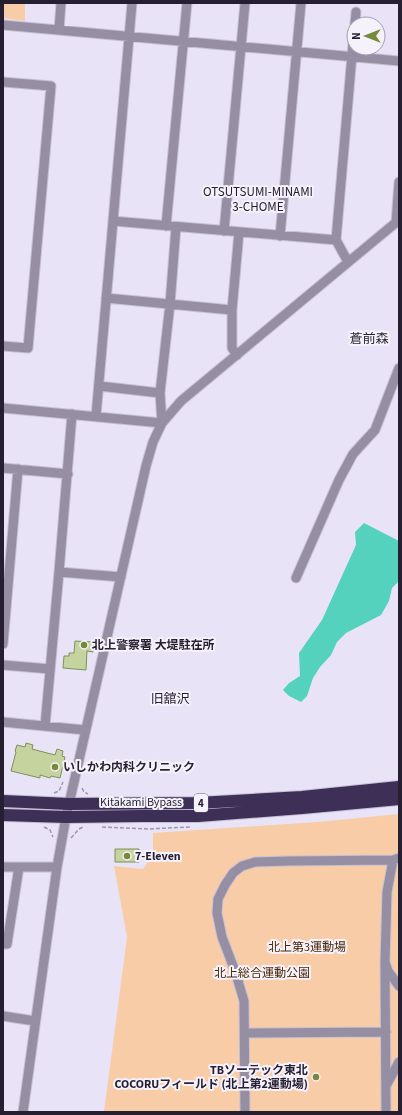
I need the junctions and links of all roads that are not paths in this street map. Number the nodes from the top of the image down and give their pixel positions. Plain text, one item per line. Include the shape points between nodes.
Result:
1 (61, 3) edge
2 (132, 3) edge
3 (187, 3) edge
4 (245, 3) edge
5 (301, 3) edge
6 (356, 12) dead end
7 (356, 16) edge
8 (3, 25) edge
9 (59, 30) junction
10 (129, 36) junction
11 (183, 41) junction
12 (241, 46) junction
13 (297, 52) junction
14 (346, 56) edge
15 (352, 56) joint
16 (399, 61) edge
17 (3, 82) edge
18 (399, 182) edge
19 (113, 221) junction
20 (397, 221) edge
21 (166, 226) junction
22 (176, 227) junction
23 (224, 231) junction
24 (239, 232) junction
25 (280, 236) junction
26 (336, 240) junction
27 (348, 262) junction
28 (106, 298) junction
29 (170, 304) junction
30 (232, 310) junction
31 (3, 346) edge
32 (237, 355) junction
33 (399, 368) edge
34 (98, 386) junction
35 (160, 393) junction
36 (3, 408) edge
37 (72, 414) junction
38 (96, 416) junction
39 (162, 422) junction
40 (3, 468) edge
41 (18, 469) junction
42 (68, 474) junction
43 (59, 572) junction
44 (122, 577) junction
45 (296, 578) dead end
46 (3, 644) edge
47 (3, 665) edge
48 (50, 669) junction
49 (3, 722) edge
50 (45, 726) junction
51 (85, 730) junction
52 (399, 787) edge
53 (399, 799) edge
54 (3, 801) edge
55 (69, 804) junction
56 (3, 815) edge
57 (66, 817) junction
58 (396, 859) edge
59 (3, 866) edge
60 (19, 867) junction
61 (57, 867) junction
62 (3, 944) edge
63 (386, 962) junction
64 (399, 986) edge
65 (3, 1016) edge
66 (36, 1021) junction
67 (386, 1032) junction
68 (245, 1033) junction
69 (399, 1062) edge
70 (386, 1085) junction
71 (22, 1112) edge
72 (245, 1112) edge
73 (386, 1112) edge

1 - 9 street
2 - 10 street
3 - 11 street
4 - 12 street
5 - 13 street
6 - 7 street
8 - 9 street
9 - 10 street
10 - 11 street
10 - 19 street
11 - 12 street
11 - 21 street
12 - 13 street
12 - 23 street
13 - 14 street
13 - 25 street
15 - 16 street
15 - 26 street
17 - 31 street via 51,86 28,348
18 - 20 street
19 - 21 street
19 - 28 street
20 - 27 street
21 - 22 street
22 - 23 street
22 - 29 street
23 - 24 street
24 - 25 street
24 - 30 street
25 - 26 street
26 - 27 street
27 - 32 street
28 - 29 street
28 - 34 street
29 - 30 street
29 - 35 street
30 - 32 street via 232,348
32 - 39 street via 181,401
33 - 45 street via 375,430 353,454 339,480
34 - 35 street
34 - 38 street
35 - 39 street
36 - 37 street
37 - 38 street
37 - 42 street
38 - 39 street
39 - 44 street via 146,466
40 - 41 street
41 - 42 street
41 - 46 street
42 - 43 street
43 - 44 street
43 - 48 street
44 - 51 street
47 - 48 street
48 - 50 street
49 - 50 street
50 - 51 street
51 - 55 street
52 - 55 highway, Kitakami Bypass / 4 via 302,797 198,803
53 - 57 highway, Kitakami Bypass / 4 via 198,816
54 - 55 highway, Kitakami Bypass / 4
55 - 57 street
56 - 57 highway, Kitakami Bypass / 4
57 - 61 street
58 - 63 street via 387,892
58 - 68 street via 255,862 242,866 233,873 218,899 217,913 222,937 244,1001
59 - 60 street
60 - 61 street
60 - 62 street via 6,944
61 - 66 street
63 - 64 street via 388,972
63 - 67 street
65 - 66 street
66 - 71 street
67 - 68 street
67 - 70 street
68 - 72 street
69 - 70 street
70 - 73 street

